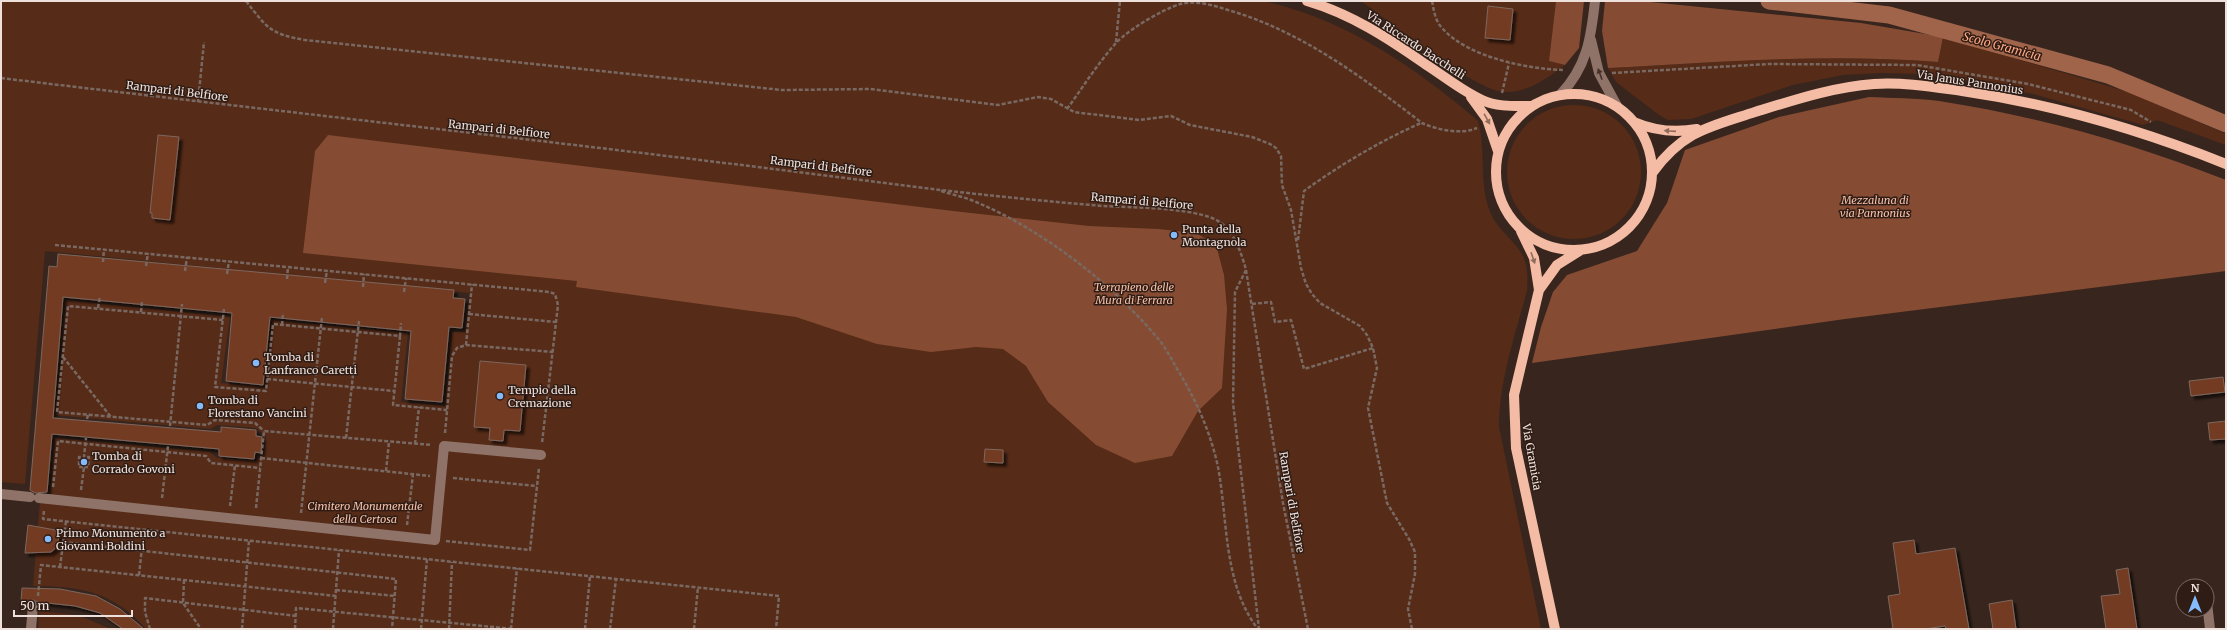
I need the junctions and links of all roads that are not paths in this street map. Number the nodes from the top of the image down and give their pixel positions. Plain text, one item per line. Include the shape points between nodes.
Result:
1 (1307, 1) edge
2 (1595, 1) edge
3 (1591, 40) junction
4 (1467, 93) junction
5 (1560, 95) junction
6 (1530, 106) junction
7 (1617, 106) junction
8 (1634, 121) junction
9 (1707, 128) junction
10 (1498, 151) junction
11 (2226, 164) edge
12 (1653, 172) junction
13 (1520, 228) junction
14 (1582, 250) junction
15 (1539, 290) junction
16 (541, 455) road end
17 (1, 494) edge
18 (32, 606) road end
19 (2209, 618) edge
20 (31, 629) edge
21 (1554, 629) edge
22 (2210, 629) edge

1 - 4 main road, Via Riccardo Bacchelli via 1335,10 1376,31
2 - 3 street, Via Gramicia
3 - 5 street, Via Gramicia via 1579,70
7 -> 3 street, Via Gramicia via 1600,73
4 - 6 main road, Via Riccardo Bacchelli via 1483,101
4 -> 10 main road, Via Riccardo Bacchelli via 1487,119
5 - 6 main road, Via Gramicia
5 - 7 main road, Via Gramicia via 1589,95
6 - 10 main road, Via Gramicia via 1515,120
7 - 8 main road, Via Gramicia
9 -> 8 main road, Via Janus Pannonius via 1672,131 1646,127
8 - 12 main road, Via Gramicia via 1645,137
9 - 11 main road, Via Janus Pannonius via 1830,90 1875,84 1915,85 1975,93 2052,109 2159,140
9 - 12 main road, Via Janus Pannonius via 1675,145
10 - 13 main road, Via Gramicia via 1498,189 1505,208
12 - 14 main road, Via Gramicia via 1646,203 1634,222 1616,238
13 - 14 main road, Via Gramicia via 1532,238 1550,246
13 -> 15 main road, Via Gramicia via 1534,258
14 - 15 main road, Via Gramicia via 1557,265
15 - 21 main road, Via Gramicia via 1517,376 1513,428
16 - 17 street via 444,446 435,540
18 - 20 street
19 - 22 street

